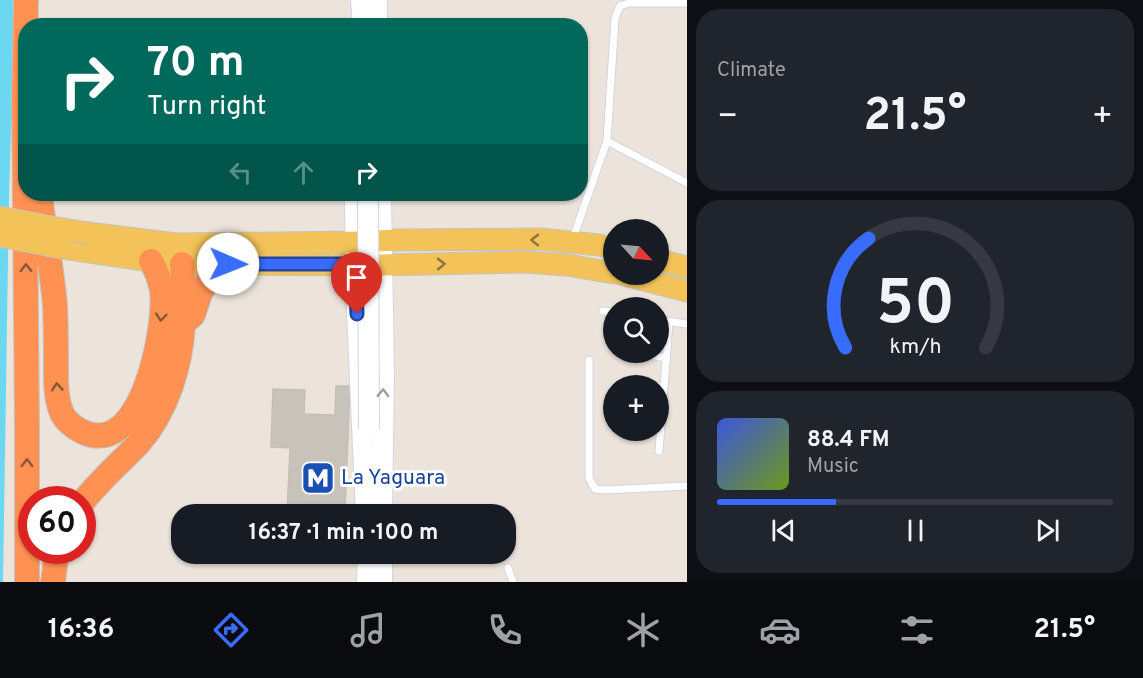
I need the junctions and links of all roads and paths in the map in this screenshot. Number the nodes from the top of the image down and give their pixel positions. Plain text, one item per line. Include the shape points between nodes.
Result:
1 (26, 0) edge
2 (350, 0) edge
3 (361, 0) edge
4 (375, 0) edge
5 (687, 3) edge
6 (26, 18) edge
7 (350, 18) edge
8 (362, 18) edge
9 (372, 18) edge
10 (376, 18) edge
11 (607, 141) junction
12 (687, 183) edge
13 (588, 194) edge
14 (26, 201) edge
15 (41, 201) edge
16 (355, 201) edge
17 (368, 201) edge
18 (381, 201) edge
19 (586, 201) edge
20 (0, 217) edge
21 (0, 236) edge
22 (382, 241) junction
23 (87, 242) junction
24 (355, 242) junction
25 (571, 242) junction
26 (603, 246) edge
27 (179, 254) junction
28 (151, 261) junction
29 (669, 263) edge
30 (228, 264) junction
31 (355, 264) junction
32 (382, 265) junction
33 (687, 267) edge
34 (603, 271) edge
35 (664, 285) edge
36 (687, 291) edge
37 (669, 322) edge
38 (183, 323) junction
39 (687, 324) edge
40 (589, 360) dead end
41 (369, 429) junction
42 (659, 441) edge
43 (659, 452) dead end
44 (96, 486) edge
45 (687, 486) edge
46 (367, 504) edge
47 (367, 504) edge
48 (374, 504) edge
49 (382, 504) edge
50 (55, 564) edge
51 (368, 564) edge
52 (382, 564) edge
53 (508, 568) dead end
54 (27, 582) edge
55 (53, 582) edge
56 (367, 582) edge
57 (382, 582) edge
58 (513, 582) edge

1 - 6 highway
2 - 7 main road
3 - 8 main road
4 - 9 main road
4 - 10 main road
5 - 11 lane via 621,6 615,18
11 - 12 lane
11 - 13 lane
54 -> 14 highway
28 -> 15 highway via 162,290 162,307 149,377 134,412 119,430 93,436 66,420 58,403 55,307
16 - 24 main road
17 - 41 main road, bridge
18 - 22 main road
19 - 25 lane
20 - 23 main road, bridge via 51,227
21 - 23 main road, bridge
22 - 24 main road
25 -> 22 main road
22 - 32 main road
23 - 27 main road
23 - 28 main road
24 - 27 main road
24 - 31 main road
25 - 26 main road
27 - 28 main road
27 - 30 main road
27 - 38 highway
29 - 33 main road
30 - 31 main road
30 - 38 highway via 210,279 201,291 193,315
31 - 32 main road
31 - 47 main road
32 -> 34 main road via 526,262
49 -> 32 main road
35 - 36 main road
37 - 39 lane
38 - 44 highway via 178,362 155,420
40 - 45 lane via 589,478 595,489
41 - 46 main road
41 - 48 main road
42 - 43 lane
50 - 55 highway
51 - 56 main road
52 - 57 main road
53 - 58 lane

